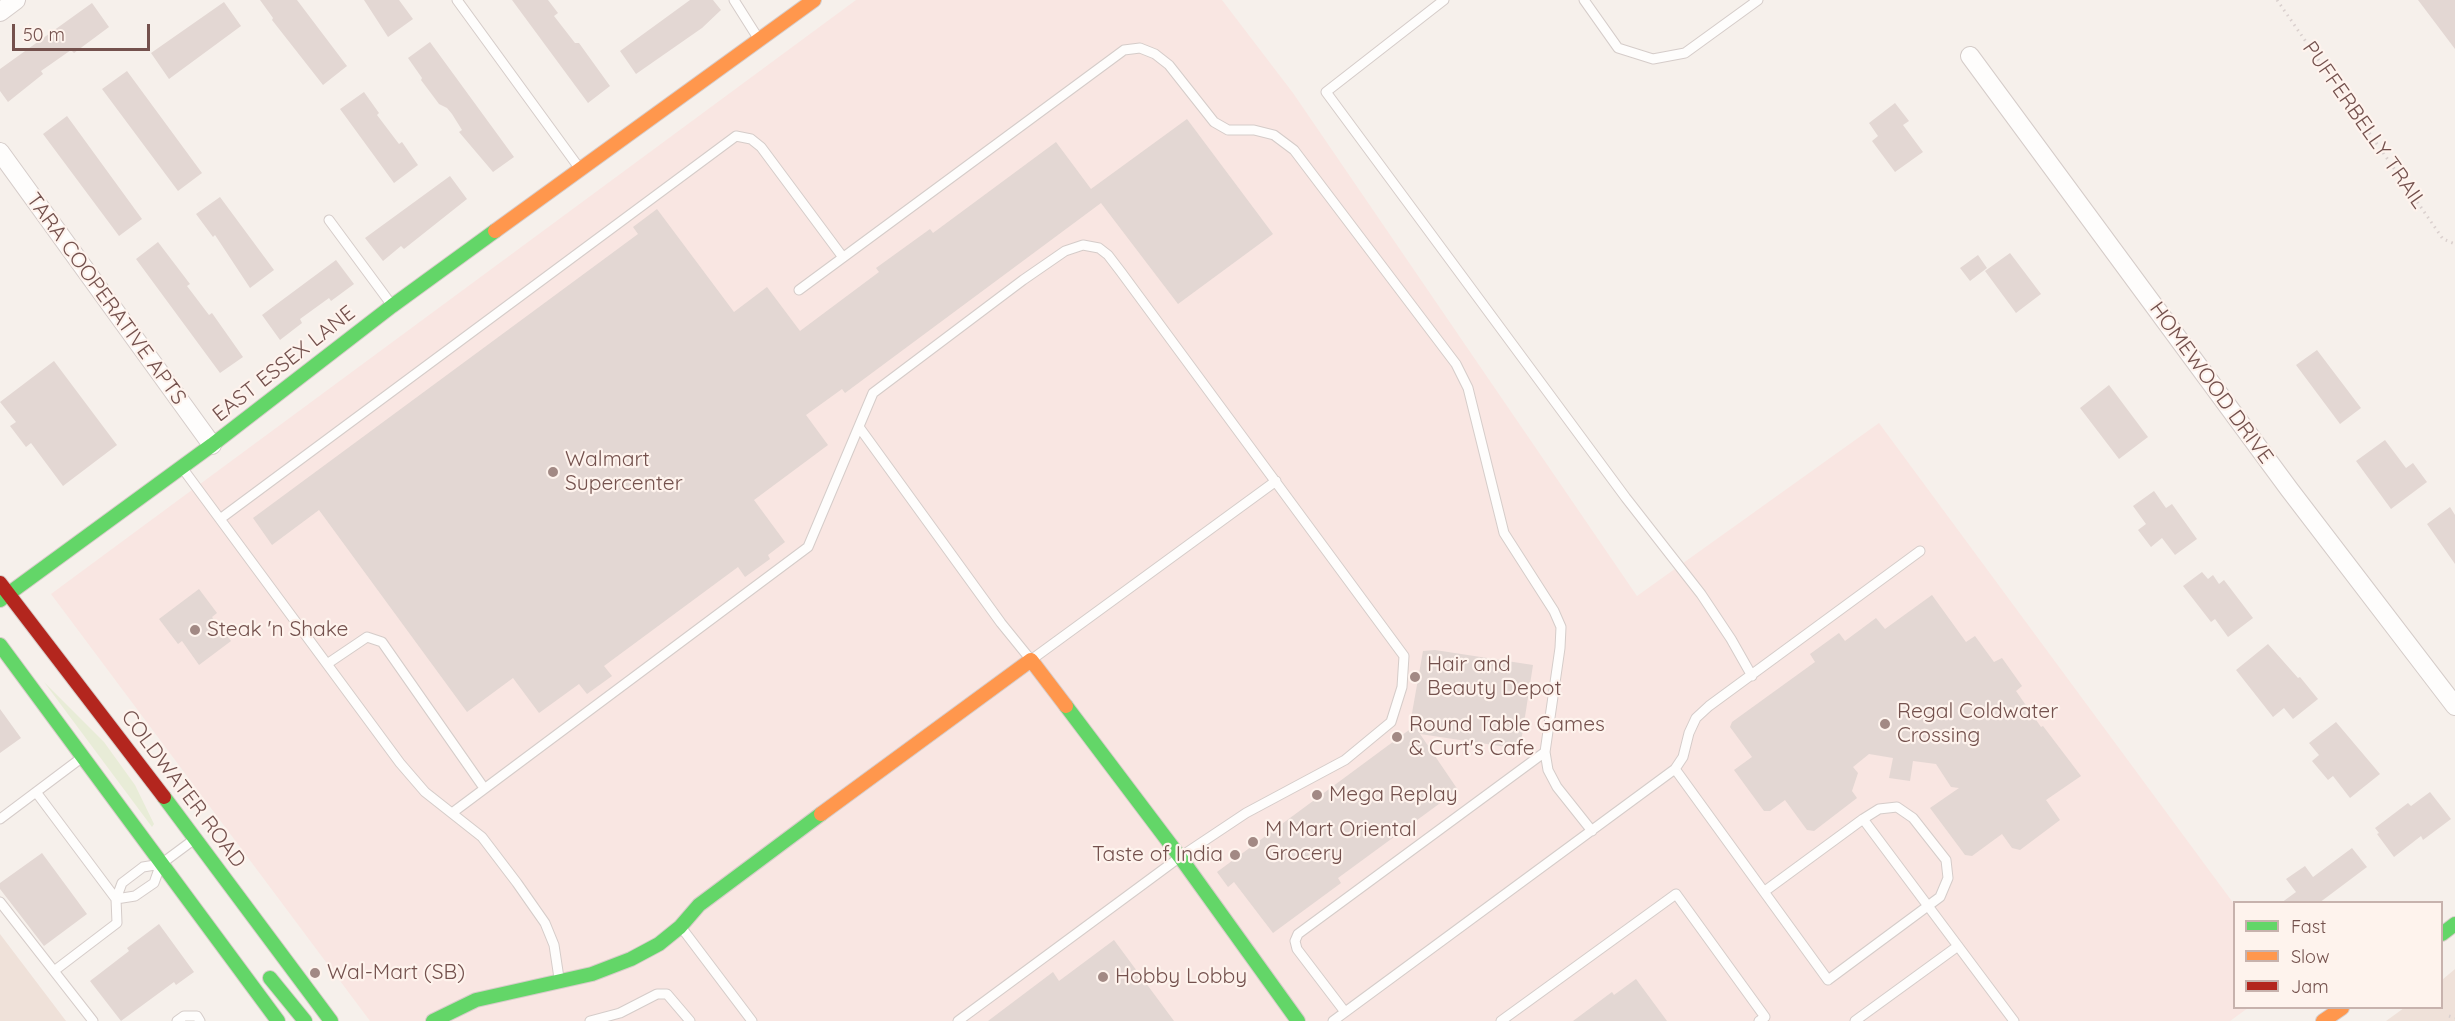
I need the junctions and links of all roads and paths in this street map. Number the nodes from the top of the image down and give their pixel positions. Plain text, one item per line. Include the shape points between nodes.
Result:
1 (16, 0) edge
2 (457, 0) edge
3 (734, 0) edge
4 (814, 0) edge
5 (1444, 0) edge
6 (1584, 0) edge
7 (1758, 0) edge
8 (2277, 0) edge
9 (0, 12) edge
10 (760, 40) junction
11 (1970, 56) dead end
12 (0, 152) edge
13 (581, 171) junction
14 (329, 220) dead end
15 (2455, 244) edge
16 (842, 256) junction
17 (799, 290) dead end
18 (392, 306) junction
19 (859, 427) junction
20 (212, 445) junction
21 (182, 467) junction
22 (1276, 481) junction
23 (220, 519) junction
24 (1920, 551) dead end
25 (2, 593) edge
26 (0, 645) edge
27 (1031, 660) junction
28 (327, 664) junction
29 (1752, 676) junction
30 (75, 704) dead end
31 (2455, 706) edge
32 (104, 717) junction
33 (1545, 752) junction
34 (82, 758) junction
35 (1675, 769) junction
36 (484, 788) junction
37 (36, 792) junction
38 (452, 813) junction
39 (0, 819) edge
40 (1863, 819) junction
41 (1592, 831) junction
42 (194, 838) junction
43 (1180, 857) junction
44 (161, 864) junction
45 (189, 874) dead end
46 (1765, 891) junction
47 (116, 899) junction
48 (0, 902) edge
49 (1929, 906) junction
50 (2455, 924) edge
51 (209, 926) junction
52 (680, 927) junction
53 (2443, 933) edge
54 (266, 936) junction
55 (251, 937) dead end
56 (1958, 946) junction
57 (248, 955) dead end
58 (54, 970) junction
59 (265, 971) dead end
60 (560, 981) junction
61 (2341, 1009) edge
62 (1345, 1012) junction
63 (2449, 1016) dead end
64 (2455, 1018) edge
65 (749, 1020) edge
66 (93, 1021) edge
67 (177, 1021) edge
68 (200, 1021) edge
69 (278, 1021) edge
70 (305, 1021) edge
71 (332, 1021) edge
72 (433, 1021) edge
73 (590, 1021) edge
74 (690, 1021) edge
75 (958, 1021) edge
76 (1298, 1021) edge
77 (1333, 1021) edge
78 (1501, 1021) edge
79 (1759, 1021) edge
80 (1855, 1021) edge
81 (2014, 1021) edge
82 (2323, 1021) edge

1 - 9 street
2 - 13 lane
3 - 10 lane
4 - 10 street, EAST ESSEX LANE
5 - 29 lane via 1326,92 1701,594
6 - 7 lane via 1618,48 1653,59 1684,53
8 - 15 path, PUFFERBELLY TRAIL via 2443,239
10 - 13 street, EAST ESSEX LANE
11 - 31 street, HOMEWOOD DRIVE via 2289,489
12 - 20 street, TARA COOPERATIVE APTS
13 - 18 street, EAST ESSEX LANE
14 - 18 lane
16 - 17 lane
16 - 23 lane via 761,147 751,139 736,136
16 - 33 lane via 1124,50 1140,48 1155,54 1169,65 1215,122 1228,130 1274,135 1294,150 1456,364 1468,388 1504,533 1554,611 1560,627
18 - 20 street, EAST ESSEX LANE
19 - 22 lane via 873,393 1023,280 1065,251 1083,245 1099,248 1108,255
19 - 27 lane
19 - 36 lane via 808,547
20 - 21 street, EAST ESSEX LANE
21 - 23 lane
21 - 25 street, EAST ESSEX LANE
22 - 27 lane
22 - 43 lane via 1404,656 1402,687 1391,722 1345,760 1246,813
23 - 28 lane
24 - 29 lane
25 - 32 street, COLDWATER ROAD
26 - 34 street
27 - 43 street
27 - 52 street via 699,905
28 - 36 lane via 367,637 382,642
28 - 38 lane via 400,763 425,792
29 - 35 lane via 1696,718
30 - 32 street via 84,712
32 - 42 street, COLDWATER ROAD
33 - 41 lane via 1557,787
33 - 62 lane via 1298,934 1297,949
34 - 37 lane
34 - 44 street
35 - 41 lane
35 - 46 lane
36 - 38 lane
37 - 39 lane
37 - 47 lane
38 - 60 lane via 482,837 545,923 554,945
40 - 46 lane
40 - 49 lane
40 - 49 lane via 1879,809 1897,807 1913,818 1946,860 1948,878 1940,897
41 - 62 lane
42 - 44 lane
42 - 54 street, COLDWATER ROAD
43 - 75 lane
43 - 76 street
44 - 45 street
44 - 47 lane via 143,867 122,883
44 - 47 lane via 154,883 135,896
44 - 51 street
46 - 49 lane via 1828,980
47 - 58 lane via 117,923
48 - 58 lane
49 - 56 lane
50 - 53 street
51 - 57 street via 222,931
51 - 69 street
52 - 60 street via 631,959
52 - 65 lane
54 - 55 street
54 - 71 street, COLDWATER ROAD
56 - 80 lane
56 - 81 lane
58 - 66 lane
59 - 70 street
60 - 72 street via 476,1000
61 - 82 street
62 - 77 lane
63 - 64 path
67 - 68 lane via 184,1016 197,1016
73 - 74 lane via 620,1013 657,994 667,994
78 - 79 lane via 1676,894 1765,1017

